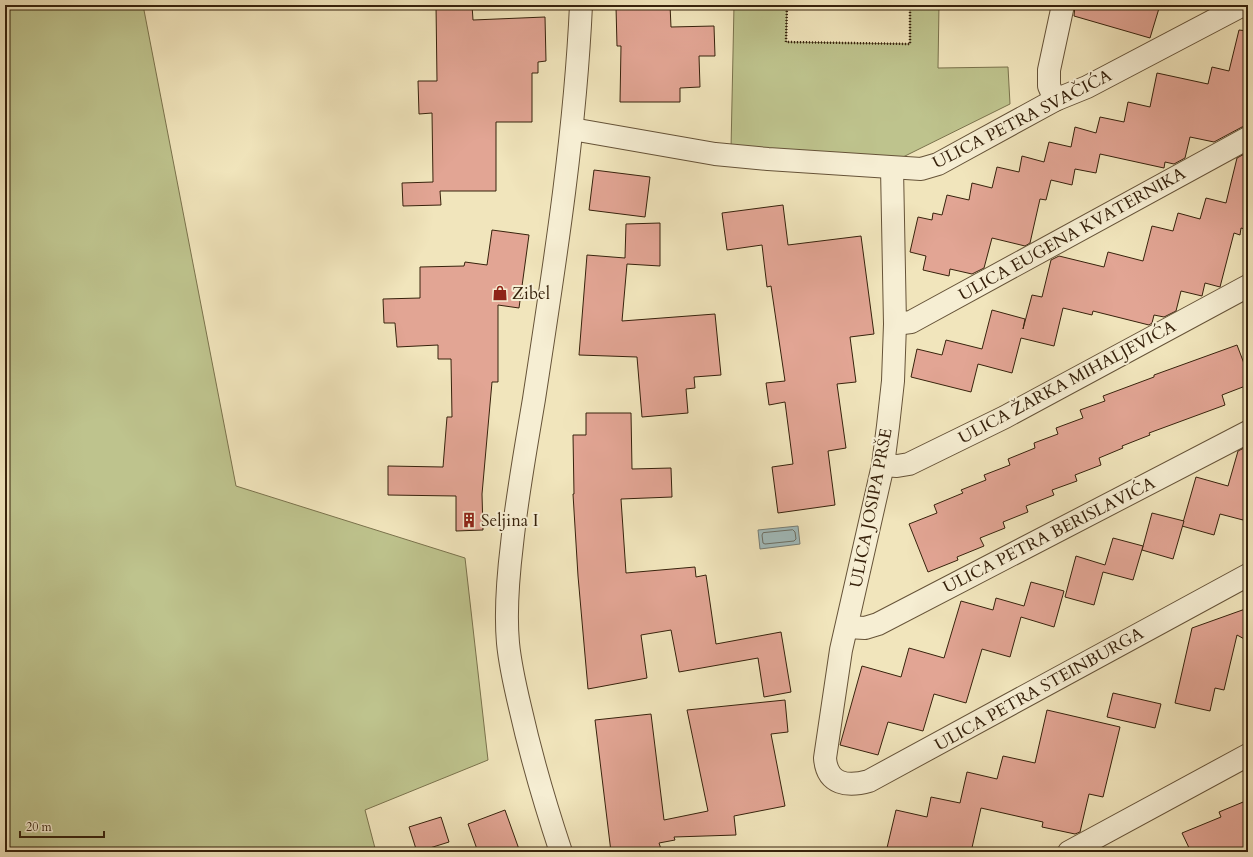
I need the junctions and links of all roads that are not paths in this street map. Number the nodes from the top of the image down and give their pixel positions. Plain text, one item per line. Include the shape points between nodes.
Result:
1 (581, 5) edge
2 (1063, 5) edge
3 (1243, 5) edge
4 (1055, 100) junction
5 (572, 129) junction
6 (1248, 138) edge
7 (892, 168) junction
8 (1248, 286) edge
9 (895, 324) junction
10 (1248, 432) edge
11 (883, 465) junction
12 (1248, 575) edge
13 (846, 627) junction
14 (1248, 755) edge
15 (828, 773) joint
16 (561, 852) edge
17 (1069, 852) edge

1 - 5 street
2 - 4 street via 1049,70 1049,86
3 - 4 street, ULICA PETRA SVAČIĆA via 1087,87
4 - 7 street, ULICA PETRA SVAČIĆA via 938,164 921,169
5 - 7 street, ULICA PETRA SVAČIĆA via 715,154
5 - 16 street via 546,323 514,520 507,585 511,665 530,754
6 - 9 street, ULICA EUGENA KVATERNIKA via 911,322
7 - 9 street, ULICA JOSIPA PRŠE
8 - 11 street, ULICA ŽARKA MIHALJEVIĆA via 1006,417 909,464
9 - 11 street, ULICA JOSIPA PRŠE via 893,381
10 - 13 street, ULICA PETRA BERISLAVIĆA via 878,624 865,628
11 - 13 street, ULICA JOSIPA PRŠE
12 - 15 street, ULICA PETRA STEINBURGA via 869,781 847,784
13 - 15 street, ULICA JOSIPA PRŠE via 828,727 825,758
14 - 17 street

